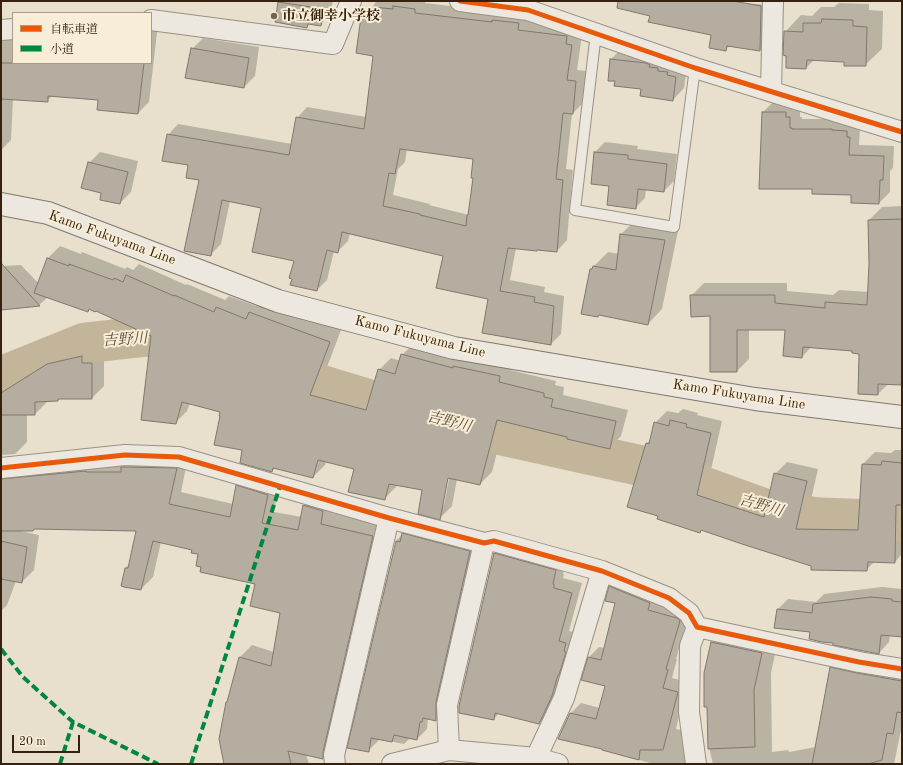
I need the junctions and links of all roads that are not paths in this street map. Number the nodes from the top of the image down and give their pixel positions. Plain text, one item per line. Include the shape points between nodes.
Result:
1 (352, 1) edge
2 (460, 1) edge
3 (773, 1) edge
4 (152, 20) edge
5 (12, 29) edge
6 (1, 30) edge
7 (596, 33) junction
8 (695, 68) junction
9 (771, 91) junction
10 (902, 132) edge
11 (1, 204) edge
12 (902, 417) edge
13 (1, 468) edge
14 (389, 518) junction
15 (484, 543) junction
16 (602, 571) junction
17 (697, 627) junction
18 (902, 669) edge
19 (449, 750) junction
20 (536, 758) junction
21 (335, 764) edge
22 (392, 764) edge
23 (558, 764) edge
24 (696, 764) edge

1 - 4 street via 333,44
2 - 7 street via 528,10
3 - 9 street
5 - 6 street
7 - 8 street
7 - 8 lane via 575,210 674,227
8 - 9 street
9 - 10 street
11 - 12 main road, Kamo Fukuyama Line via 48,213 278,301 454,348 755,399
13 - 14 street via 125,455 180,457
14 - 15 street
14 - 21 street via 334,755
15 - 16 street via 494,541
15 - 19 street via 447,705
16 - 17 street via 669,598 689,613
16 - 20 street via 564,698
17 - 18 street
17 - 24 street via 690,646 689,712
19 - 20 street
19 - 22 street
20 - 23 street

